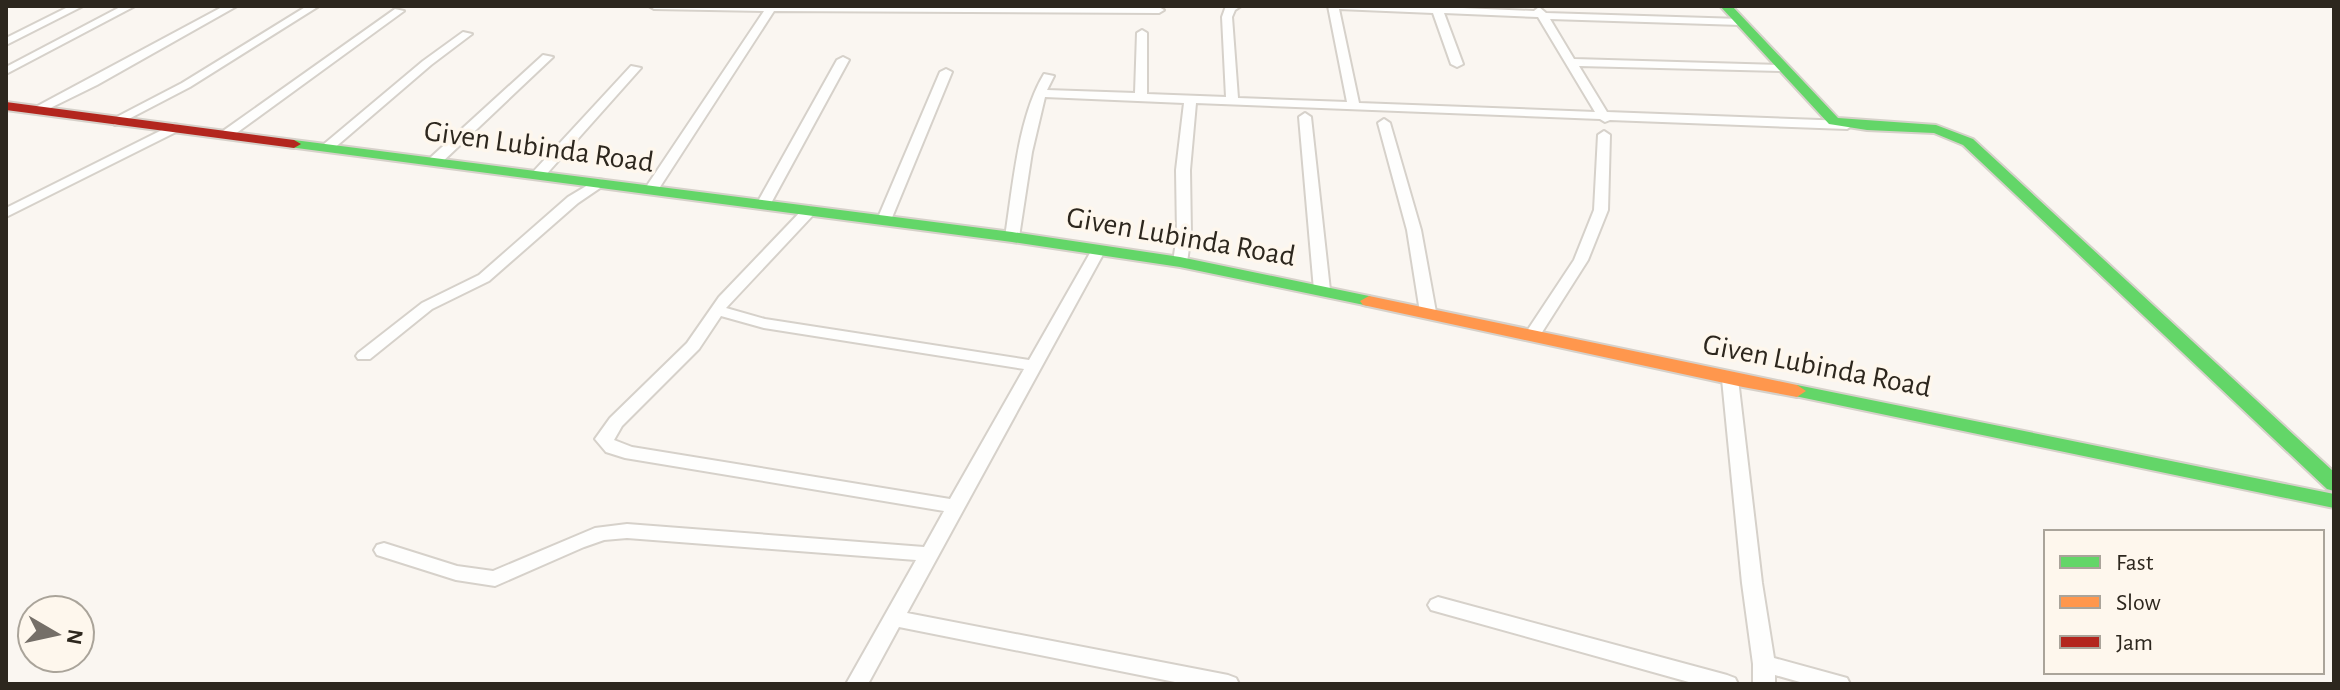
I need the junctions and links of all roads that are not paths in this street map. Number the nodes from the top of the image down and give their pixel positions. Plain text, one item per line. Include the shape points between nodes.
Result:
1 (78, 6) edge
2 (130, 6) edge
3 (232, 6) edge
4 (314, 6) edge
5 (654, 6) edge
6 (1236, 6) edge
7 (1333, 6) edge
8 (1726, 6) edge
9 (667, 7) edge
10 (1405, 7) edge
11 (771, 8) edge
12 (850, 8) edge
13 (926, 8) edge
14 (1002, 8) edge
15 (1075, 8) edge
16 (1159, 10) dead end
17 (1442, 10) junction
18 (399, 11) dead end
19 (1540, 12) edge
20 (1741, 22) junction
21 (1142, 33) dead end
22 (467, 34) dead end
23 (6, 42) edge
24 (547, 57) dead end
25 (843, 60) dead end
26 (1573, 62) junction
27 (1457, 64) dead end
28 (635, 68) dead end
29 (1783, 68) junction
30 (6, 71) edge
31 (946, 72) dead end
32 (1048, 76) dead end
33 (1039, 93) junction
34 (1141, 97) junction
35 (1190, 100) junction
36 (1232, 102) junction
37 (6, 106) edge
38 (1354, 106) junction
39 (36, 110) junction
40 (1305, 117) dead end
41 (1605, 118) junction
42 (115, 121) junction
43 (1384, 123) dead end
44 (1836, 124) junction
45 (174, 128) junction
46 (227, 134) junction
47 (1604, 135) dead end
48 (328, 147) junction
49 (435, 161) junction
50 (538, 175) junction
51 (598, 183) junction
52 (651, 190) junction
53 (763, 205) junction
54 (810, 210) junction
55 (6, 213) edge
56 (884, 220) junction
57 (1012, 237) junction
58 (1099, 249) junction
59 (1180, 262) junction
60 (1322, 290) junction
61 (717, 310) junction
62 (1428, 312) junction
63 (1533, 334) junction
64 (364, 356) dead end
65 (1035, 366) junction
66 (1730, 379) junction
67 (2334, 484) edge
68 (2334, 501) edge
69 (957, 507) junction
70 (384, 550) dead end
71 (930, 554) junction
72 (1438, 605) dead end
73 (894, 618) junction
74 (1764, 674) edge
75 (857, 684) edge
76 (1228, 684) edge
77 (1727, 684) edge
78 (1839, 684) edge

1 - 23 street
2 - 30 street
3 - 39 street
4 - 42 street via 208,72
5 - 9 street
6 - 36 street via 1227,17
7 - 10 street
7 - 38 street
8 - 20 street
9 - 11 street
10 - 17 street
11 - 12 street
11 - 52 street
12 - 13 street
13 - 14 street
14 - 15 street
15 - 16 street
17 - 19 street
17 - 27 street via 1438,13
18 - 46 street
19 - 20 street
19 - 26 street
20 - 29 street
21 - 34 street
22 - 48 street
24 - 49 street
25 - 53 street
26 - 29 street
26 - 41 street
28 - 50 street
29 - 44 street
31 - 56 street
32 - 33 street
33 - 34 street
33 - 57 street
34 - 35 street
35 - 36 street
35 - 59 street
36 - 38 street
37 - 39 street, Given Lubinda Road
38 - 41 street
39 - 42 street, Given Lubinda Road
40 - 60 street
41 - 44 street
42 - 45 street, Given Lubinda Road
43 - 62 street via 1414,230
44 - 67 street via 1931,128 1968,142
45 - 46 street, Given Lubinda Road
45 - 55 street
46 - 48 street, Given Lubinda Road
47 - 63 street via 1601,210 1581,260
48 - 49 street, Given Lubinda Road
49 - 50 street, Given Lubinda Road
50 - 51 street, Given Lubinda Road
51 - 52 street, Given Lubinda Road
51 - 64 street via 484,278 427,306
52 - 53 street, Given Lubinda Road
53 - 54 street, Given Lubinda Road
54 - 56 street, Given Lubinda Road
54 - 61 street
56 - 57 street, Given Lubinda Road
57 - 58 street, Given Lubinda Road
58 - 59 street, Given Lubinda Road
58 - 65 street
59 - 60 street, Given Lubinda Road
60 - 62 street, Given Lubinda Road
61 - 65 street via 764,323
61 - 69 street via 693,346 607,433 606,444
62 - 63 street, Given Lubinda Road
63 - 66 street, Given Lubinda Road
65 - 69 street
66 - 68 street, Given Lubinda Road
66 - 74 street
69 - 71 street
70 - 71 street via 456,573 495,579 577,542 627,531
71 - 73 street
72 - 77 street
73 - 75 street
73 - 76 street
74 - 78 street

